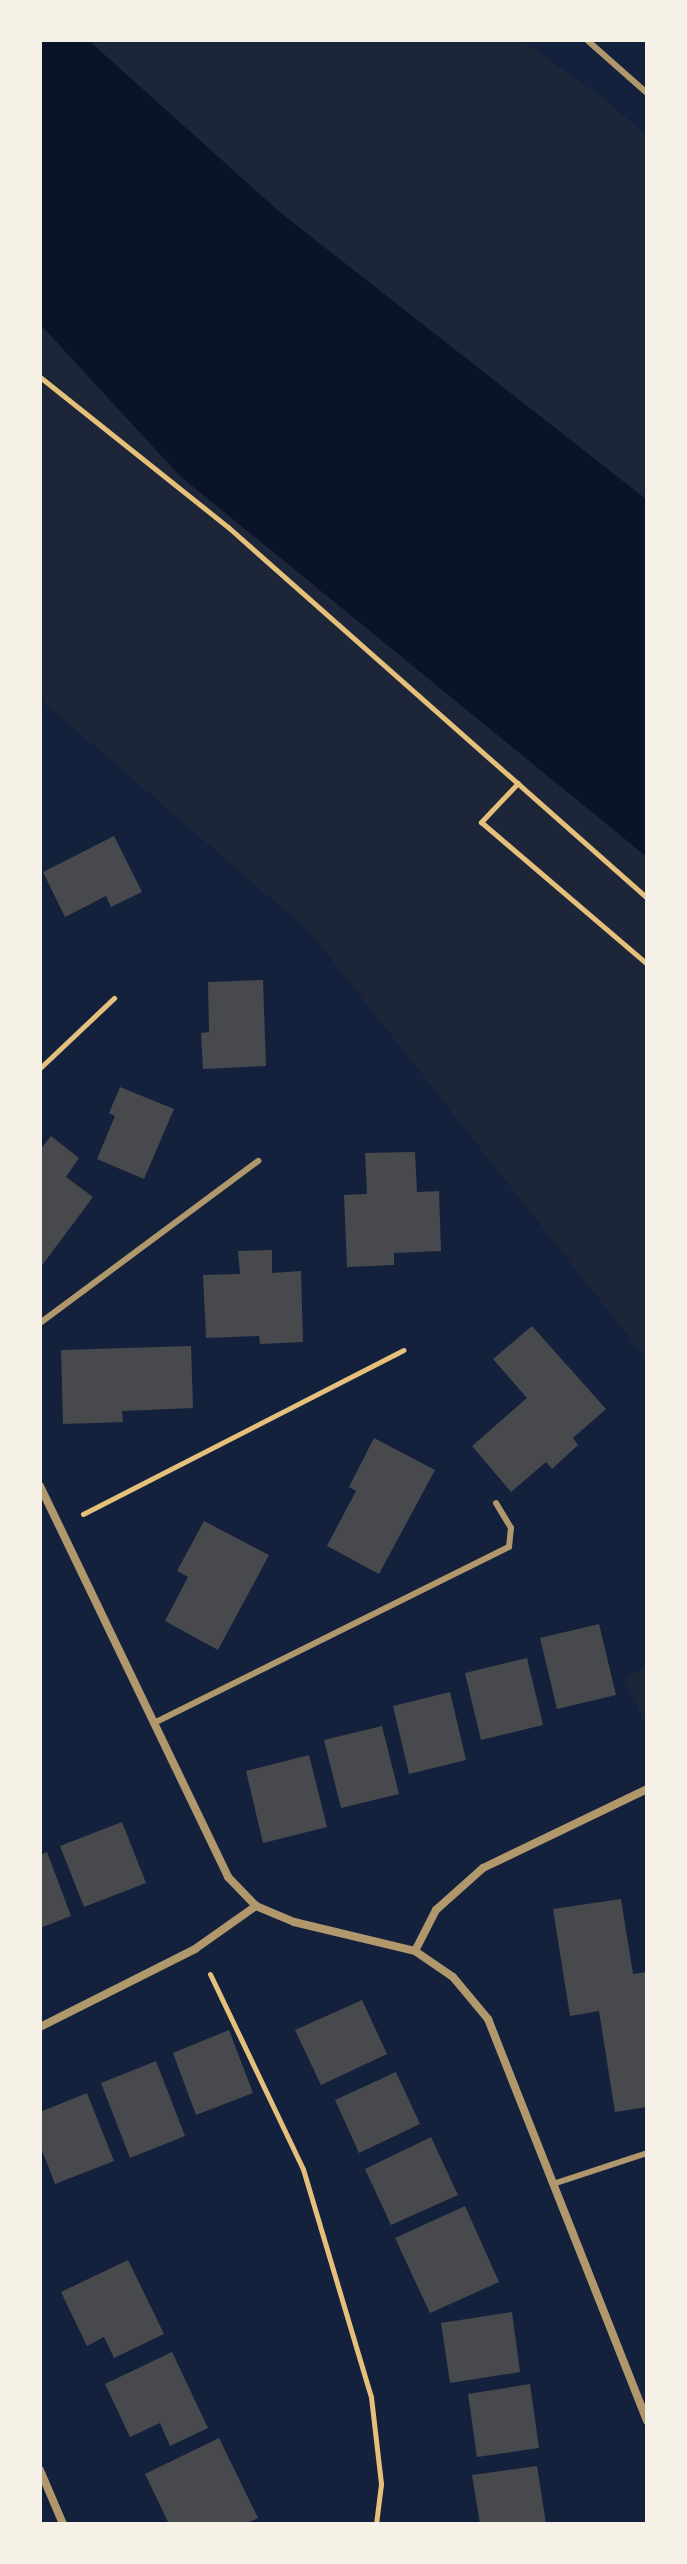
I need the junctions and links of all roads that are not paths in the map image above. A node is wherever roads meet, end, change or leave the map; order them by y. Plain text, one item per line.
1 (587, 40) edge
2 (647, 93) edge
3 (258, 1161) dead end
4 (40, 1323) edge
5 (40, 1486) edge
6 (496, 1503) dead end
7 (154, 1723) junction
8 (647, 1789) edge
9 (256, 1906) junction
10 (415, 1951) junction
11 (40, 2027) edge
12 (647, 2153) edge
13 (556, 2183) junction
14 (647, 2421) edge
15 (40, 2470) edge
16 (63, 2524) edge

1 - 2 lane
3 - 4 lane
5 - 7 street
6 - 7 lane
7 - 9 street
8 - 10 street
9 - 10 street
9 - 11 street
10 - 13 street
12 - 13 lane
13 - 14 street
15 - 16 street

